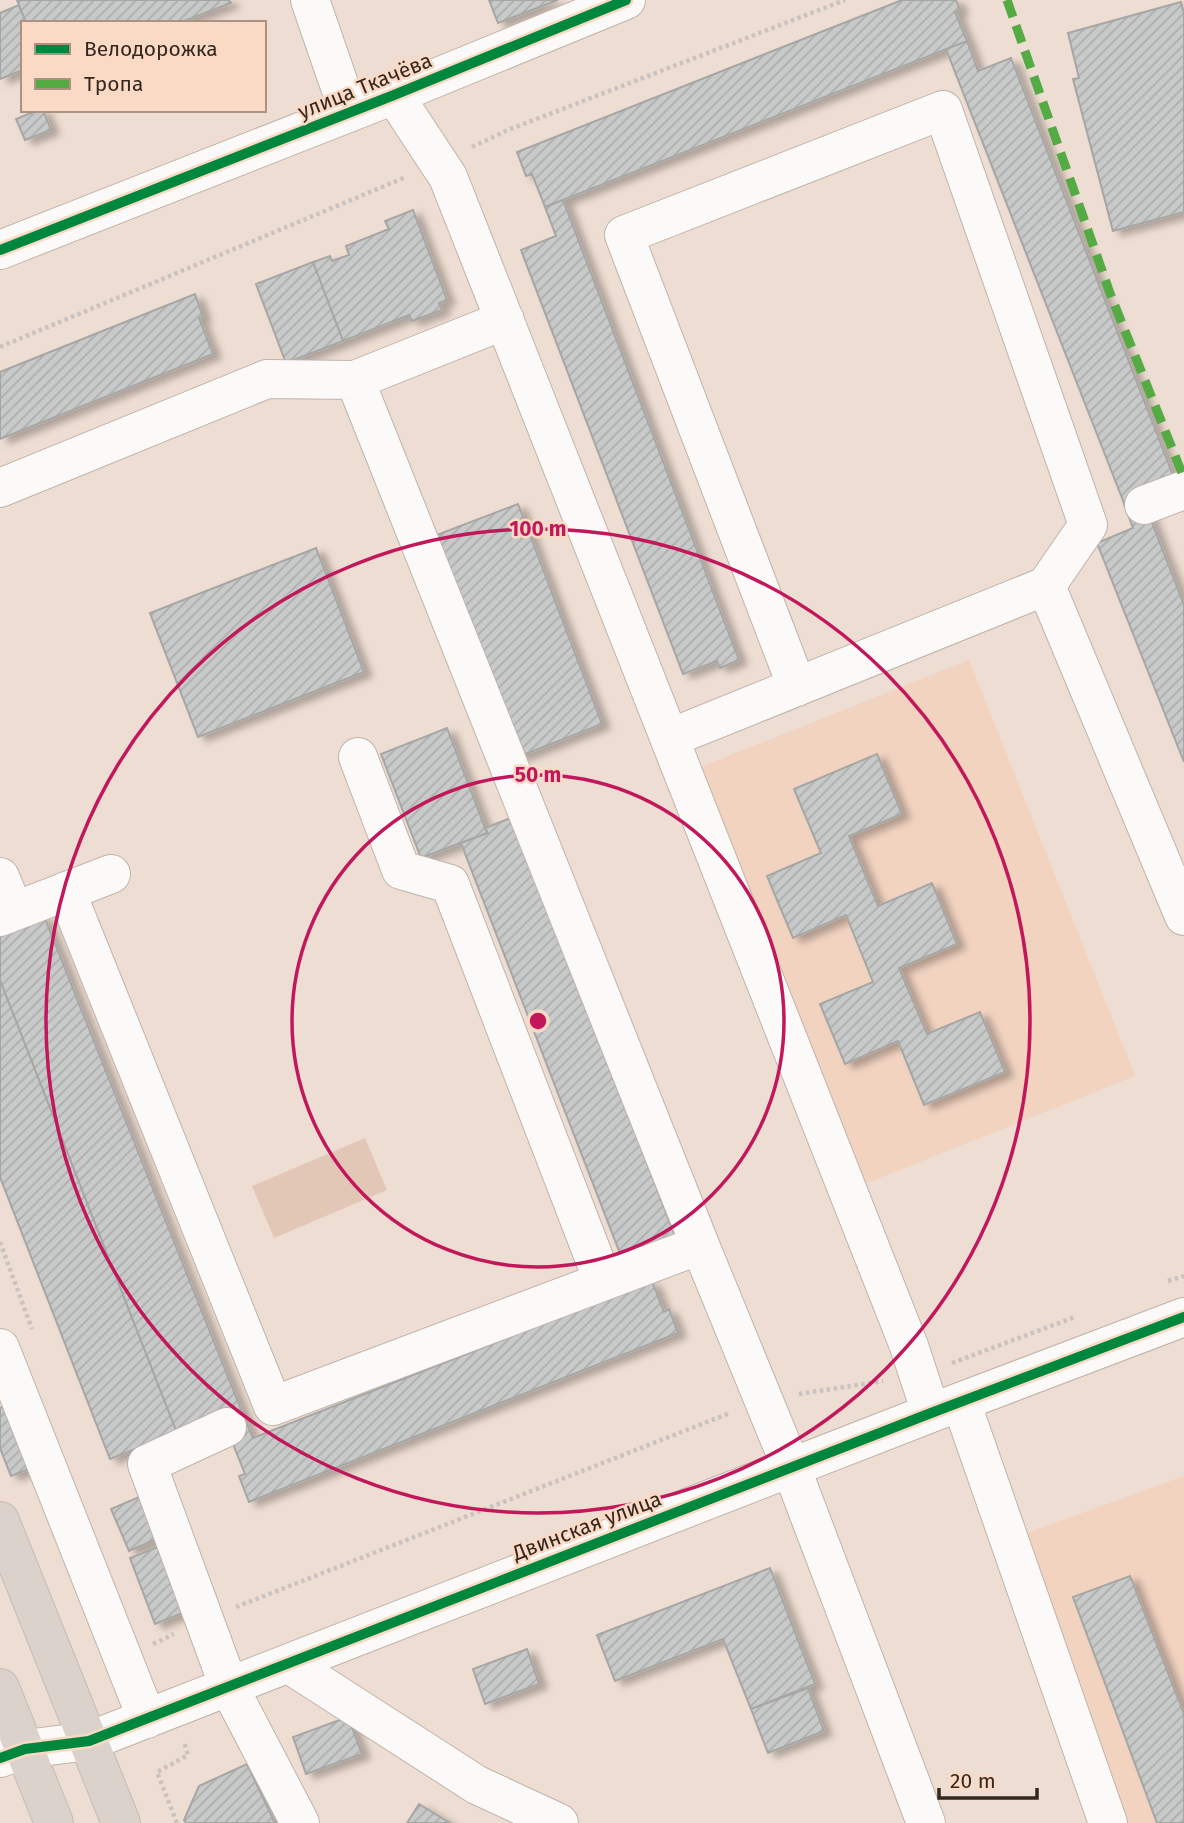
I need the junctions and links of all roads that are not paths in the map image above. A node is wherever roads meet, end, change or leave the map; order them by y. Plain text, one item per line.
1 (626, 0) edge
2 (321, 4) edge
3 (394, 96) junction
4 (349, 113) junction
5 (0, 250) edge
6 (505, 320) junction
7 (355, 380) junction
8 (0, 488) edge
9 (1184, 490) edge
10 (1088, 525) junction
11 (1046, 586) junction
12 (797, 687) junction
13 (670, 738) junction
14 (358, 757) dead end
15 (111, 874) dead end
16 (0, 877) edge
17 (66, 891) junction
18 (7, 914) edge
19 (1184, 916) edge
20 (700, 1245) junction
21 (603, 1281) junction
22 (1184, 1317) edge
23 (0, 1348) edge
24 (946, 1407) junction
25 (248, 1417) junction
26 (791, 1467) junction
27 (0, 1521) edge
28 (289, 1664) junction
29 (229, 1687) junction
30 (0, 1688) edge
31 (147, 1719) junction
32 (89, 1741) junction
33 (12, 1753) edge
34 (54, 1823) edge
35 (121, 1823) edge
36 (300, 1823) edge
37 (559, 1823) edge
38 (926, 1823) edge
39 (1108, 1823) edge

1 - 3 street, улица Ткачёва
2 - 4 street
3 - 4 street, улица Ткачёва
3 - 6 street
4 - 5 street, улица Ткачёва
6 - 7 street
6 - 13 street
7 - 8 street
7 - 20 street
9 - 10 street
10 - 11 street
10 - 12 street
11 - 12 street
11 - 19 street
12 - 13 street
13 - 24 street
14 - 21 street
15 - 17 street
16 - 18 street
17 - 18 street
17 - 25 street
20 - 21 street
20 - 26 street
21 - 25 street
22 - 24 street, Двинская улица
23 - 31 street
24 - 26 street, Двинская улица
24 - 39 street
25 - 29 street
26 - 28 street, Двинская улица
26 - 38 street
27 - 32 highway
28 - 29 street, Двинская улица
28 - 37 street
29 - 31 street, Двинская улица
29 - 36 street
30 - 33 highway
31 - 32 street, Двинская улица
32 - 33 street, Двинская улица
32 - 35 highway
33 - 34 highway

